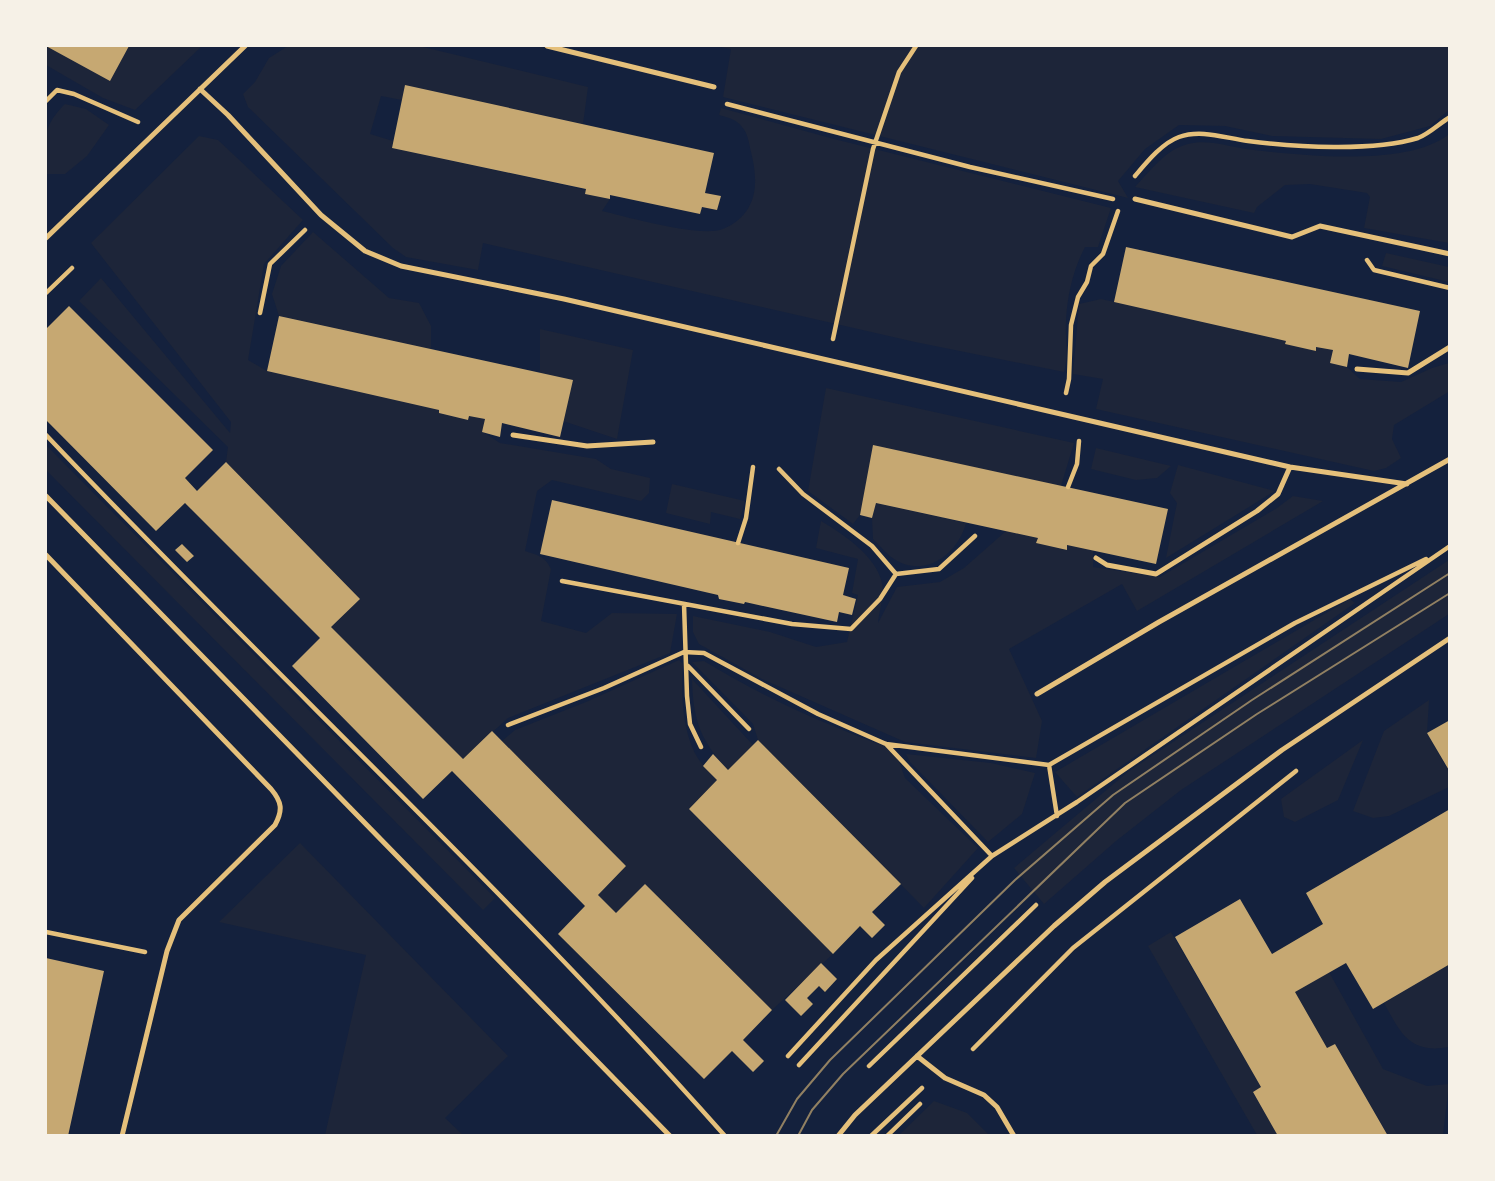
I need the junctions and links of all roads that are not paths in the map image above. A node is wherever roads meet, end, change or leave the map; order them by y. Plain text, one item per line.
1 (245, 46) edge
2 (547, 46) edge
3 (714, 88) road end
4 (200, 89) junction
5 (1135, 199) road end
6 (46, 238) edge
7 (1450, 254) edge
8 (1450, 348) edge
9 (1357, 369) dead end
10 (513, 435) dead end
11 (653, 442) dead end
12 (1450, 458) edge
13 (1290, 467) junction
14 (1407, 484) junction
15 (46, 496) edge
16 (46, 555) edge
17 (1096, 558) dead end
18 (1450, 638) edge
19 (1037, 694) dead end
20 (917, 1056) junction
21 (122, 1136) edge
22 (670, 1136) edge
23 (838, 1136) edge
24 (1014, 1136) edge

1 - 4 lane
2 - 3 lane
4 - 6 lane
4 - 13 lane
5 - 7 lane
8 - 9 lane
10 - 11 lane
12 - 14 lane
13 - 14 lane
13 - 17 lane
14 - 19 lane
15 - 22 lane
16 - 21 lane
18 - 20 lane
20 - 23 lane
20 - 24 lane

